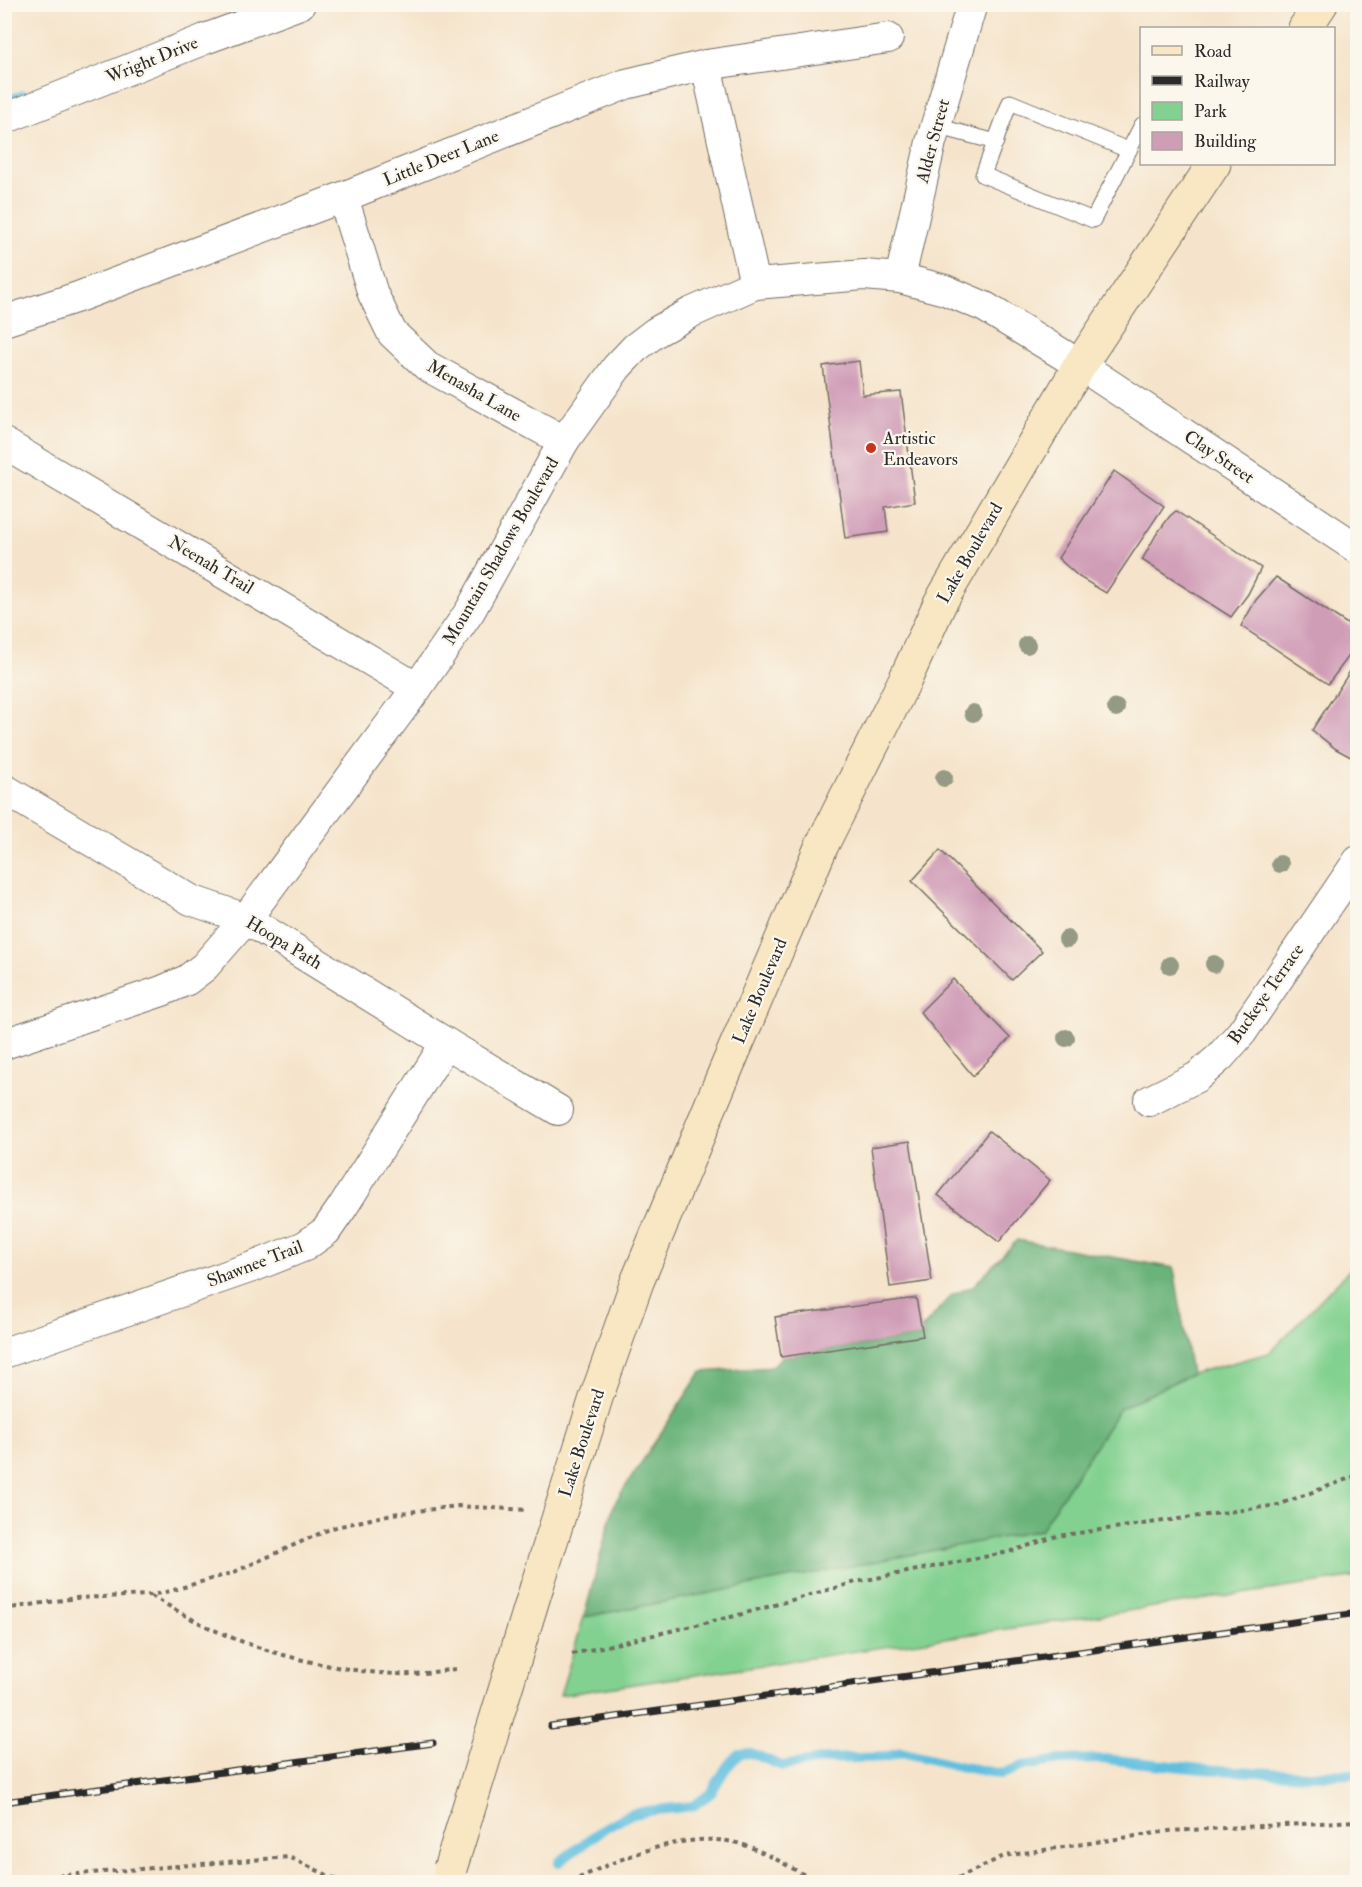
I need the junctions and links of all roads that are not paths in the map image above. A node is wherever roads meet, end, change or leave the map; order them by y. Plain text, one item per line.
1 (300, 4) edge
2 (972, 4) edge
3 (1321, 4) edge
4 (1306, 27) edge
5 (888, 38) dead end
6 (706, 65) junction
7 (4, 119) edge
8 (936, 126) junction
9 (1140, 129) edge
10 (996, 142) junction
11 (1128, 150) junction
12 (1213, 165) edge
13 (344, 197) junction
14 (900, 278) junction
15 (755, 284) junction
16 (4, 321) edge
17 (1080, 365) junction
18 (564, 441) junction
19 (4, 443) edge
20 (1358, 549) edge
21 (417, 687) junction
22 (4, 789) edge
23 (1358, 861) edge
24 (246, 919) junction
25 (446, 1043) junction
26 (4, 1044) edge
27 (1149, 1101) dead end
28 (558, 1110) dead end
29 (4, 1353) edge
30 (448, 1876) edge

1 - 7 street, Wright Drive
2 - 8 street, Alder Street
3 - 4 main road
5 - 6 street, Little Deer Lane
6 - 13 street, Little Deer Lane
6 - 15 street
8 - 10 lane
8 - 14 street, Alder Street
9 - 11 lane
10 - 11 lane
10 - 11 lane
12 - 17 main road, Lake Boulevard
13 - 16 street, Little Deer Lane
13 - 18 street, Menasha Lane
14 - 15 street, Mountain Shadows Boulevard
14 - 17 street, Mountain Shadows Boulevard
15 - 18 street, Mountain Shadows Boulevard
17 - 20 street, Clay Street
17 - 30 main road, Lake Boulevard, bridge
18 - 21 street, Mountain Shadows Boulevard
19 - 21 street, Neenah Trail
21 - 24 street, Mountain Shadows Boulevard
22 - 24 street, Hoopa Path
23 - 27 street, Buckeye Terrace
24 - 25 street, Hoopa Path
24 - 26 street, Mountain Shadows Boulevard
25 - 28 street, Hoopa Path
25 - 29 street, Shawnee Trail

